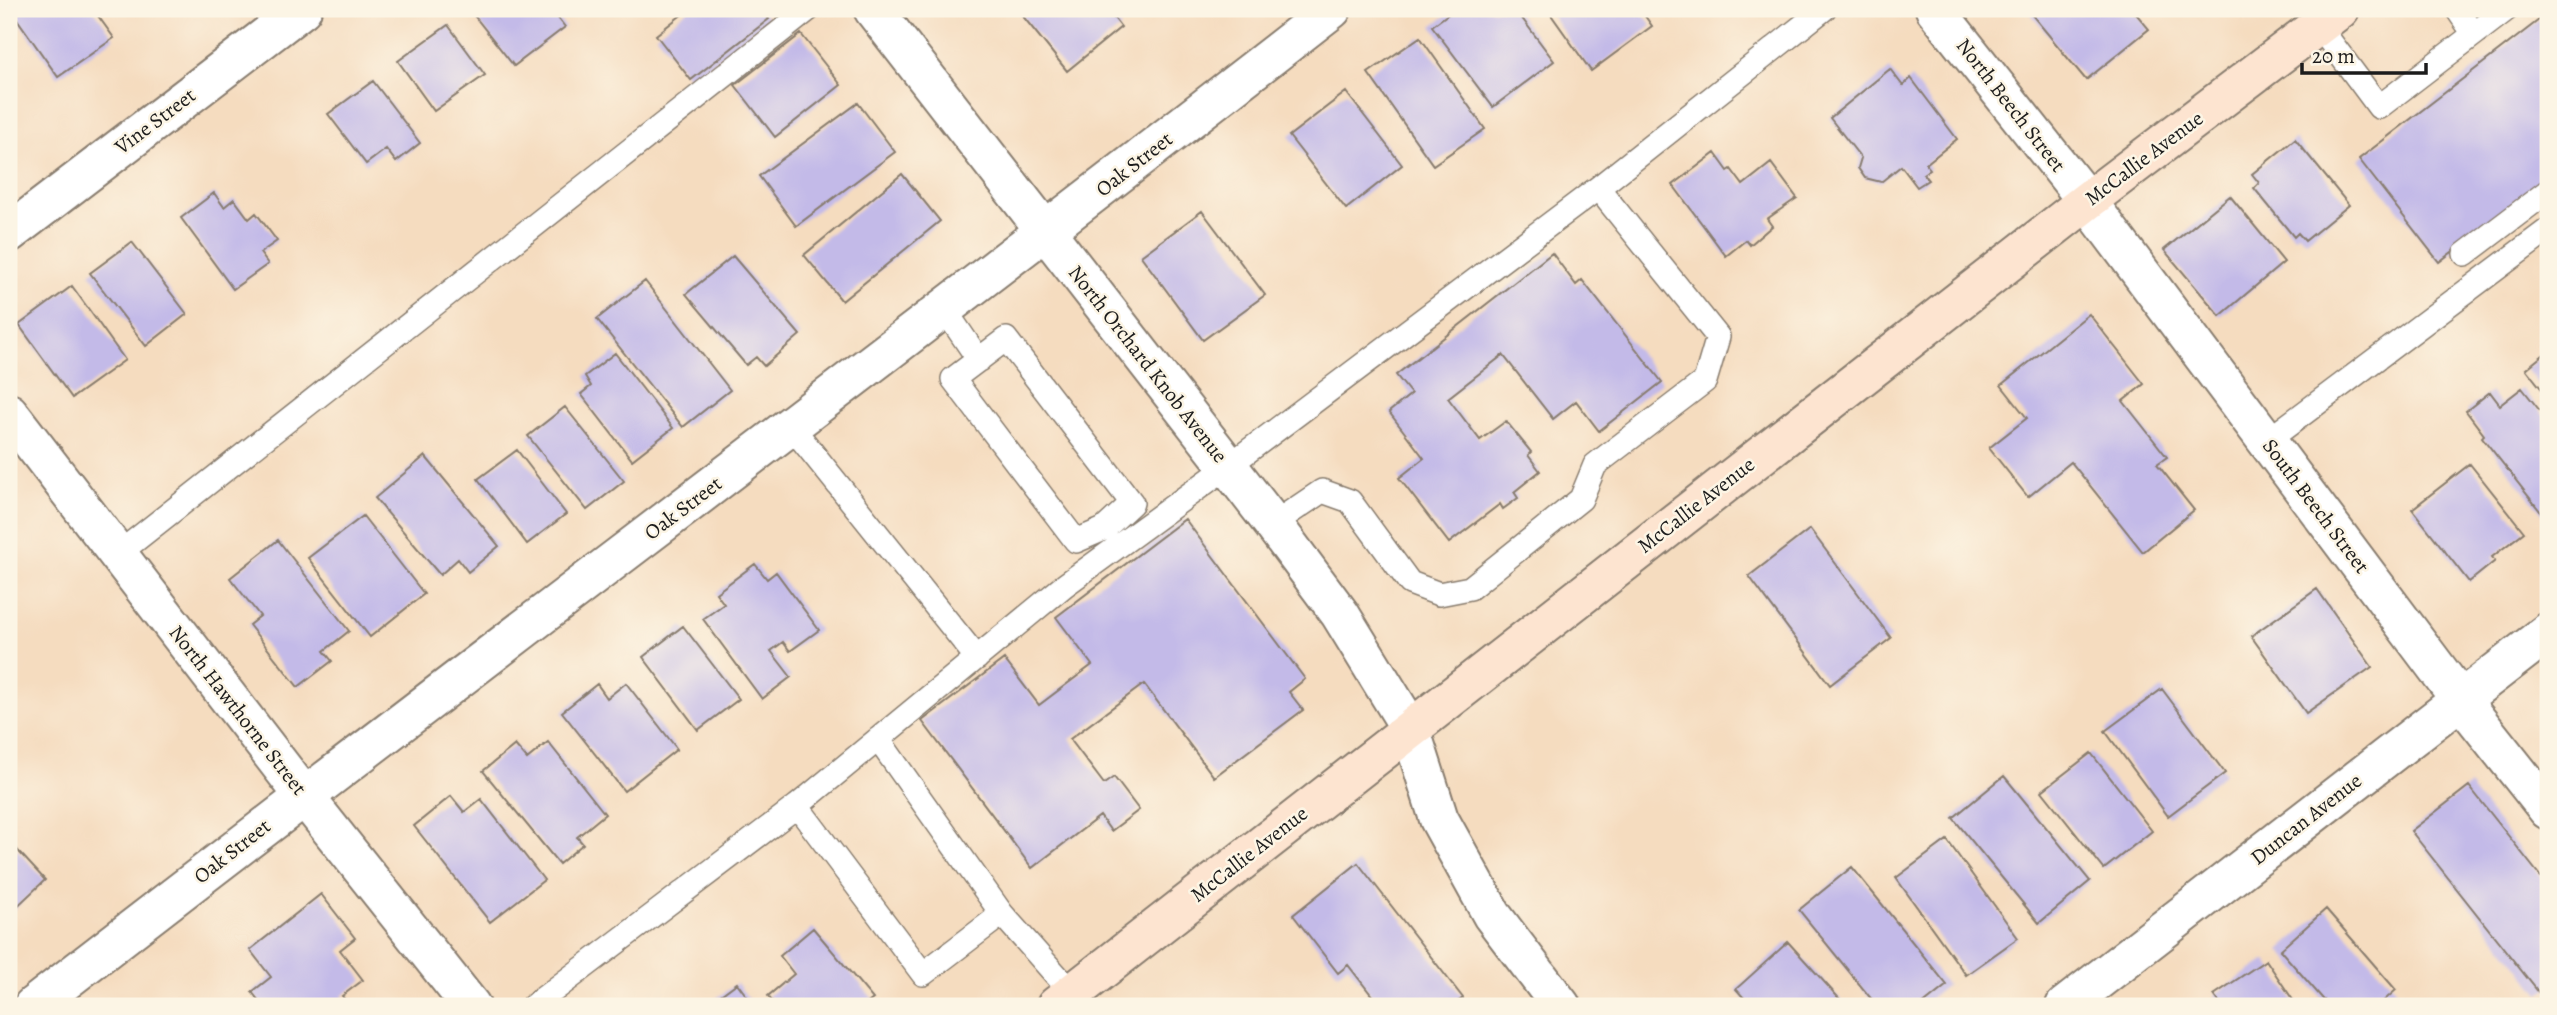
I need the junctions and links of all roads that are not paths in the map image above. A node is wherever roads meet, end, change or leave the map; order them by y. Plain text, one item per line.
1 (302, 9) edge
2 (809, 9) edge
3 (873, 9) edge
4 (1332, 9) edge
5 (1824, 9) edge
6 (1935, 9) edge
7 (2457, 9) edge
8 (2507, 9) edge
9 (2329, 17) edge
10 (2474, 34) junction
11 (1598, 188) junction
12 (2548, 191) edge
13 (2087, 201) junction
14 (2548, 230) edge
15 (1047, 232) junction
16 (9, 233) edge
17 (2465, 254) dead end
18 (945, 310) junction
19 (979, 359) junction
20 (9, 413) edge
21 (791, 426) junction
22 (2267, 441) junction
23 (1227, 467) junction
24 (1273, 524) junction
25 (1104, 529) junction
26 (1115, 549) junction
27 (118, 554) junction
28 (2548, 632) edge
29 (977, 657) junction
30 (2460, 699) junction
31 (1410, 728) junction
32 (878, 739) junction
33 (304, 796) junction
34 (797, 806) junction
35 (2548, 810) edge
36 (1002, 914) junction
37 (1064, 1000) edge
38 (33, 1006) edge
39 (471, 1006) edge
40 (533, 1006) edge
41 (1561, 1006) edge
42 (2065, 1006) edge

1 - 16 street, Vine Street
2 - 27 lane
3 - 15 street, North Orchard Knob Avenue
4 - 15 street, Oak Street
5 - 11 lane
6 - 13 street, North Beech Street
7 - 10 lane
8 - 10 lane
9 - 10 lane
9 - 13 main road, McCallie Avenue
11 - 23 lane
11 - 24 lane
12 - 17 lane
13 - 22 street, South Beech Street
13 - 31 main road, McCallie Avenue
14 - 22 lane
15 - 18 street, Oak Street
15 - 23 street, North Orchard Knob Avenue
18 - 19 lane
18 - 21 street, Oak Street
19 - 25 lane
19 - 25 lane
20 - 27 street, North Hawthorne Street
21 - 29 lane
21 - 33 street, Oak Street
22 - 30 street, South Beech Street
23 - 24 street, North Orchard Knob Avenue
23 - 26 lane
24 - 31 street, North Orchard Knob Avenue
25 - 26 lane
26 - 29 lane
27 - 33 street, North Hawthorne Street
28 - 30 street, Duncan Avenue
29 - 32 lane
30 - 35 street, South Beech Street
30 - 42 street, Duncan Avenue
31 - 37 main road, McCallie Avenue
31 - 41 street, North Orchard Knob Avenue
32 - 34 lane
32 - 36 lane
33 - 38 street, Oak Street
33 - 39 street, North Hawthorne Street
34 - 36 lane
34 - 40 lane
36 - 37 lane

